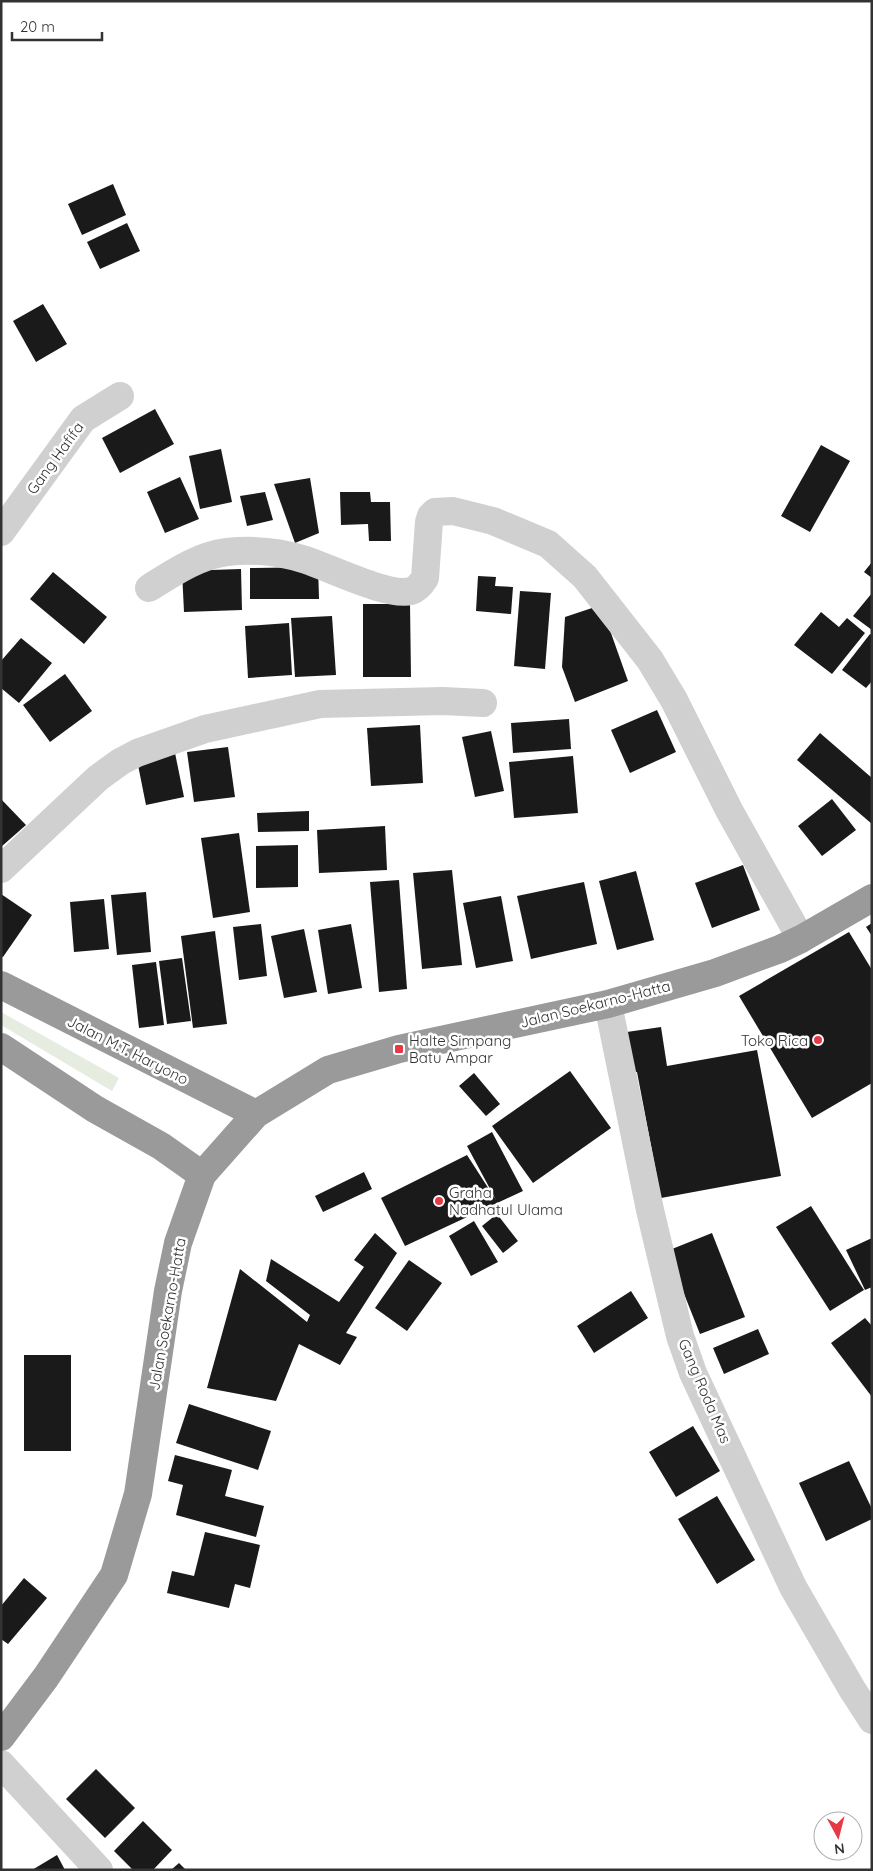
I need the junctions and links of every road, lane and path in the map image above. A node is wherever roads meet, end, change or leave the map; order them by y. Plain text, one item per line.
1 (120, 396) dead end
2 (1, 532) edge
3 (148, 588) dead end
4 (483, 703) dead end
5 (1, 869) edge
6 (872, 898) edge
7 (801, 938) junction
8 (1, 985) edge
9 (608, 1004) junction
10 (1, 1048) edge
11 (256, 1114) junction
12 (202, 1176) junction
13 (872, 1720) edge
14 (1, 1737) edge
15 (1, 1764) edge
16 (98, 1870) edge

1 - 2 street, Gang Hafifa
3 - 7 street
4 - 5 street
6 - 7 highway, Jalan Soekarno-Hatta
7 - 9 highway, Jalan Soekarno-Hatta
8 - 11 highway, Jalan M.T. Haryono
9 - 11 highway, Jalan Soekarno-Hatta
9 - 13 street, Gang Roda Mas
10 - 12 highway
11 - 12 highway, Jalan Soekarno-Hatta
12 - 14 highway, Jalan Soekarno-Hatta
15 - 16 street

